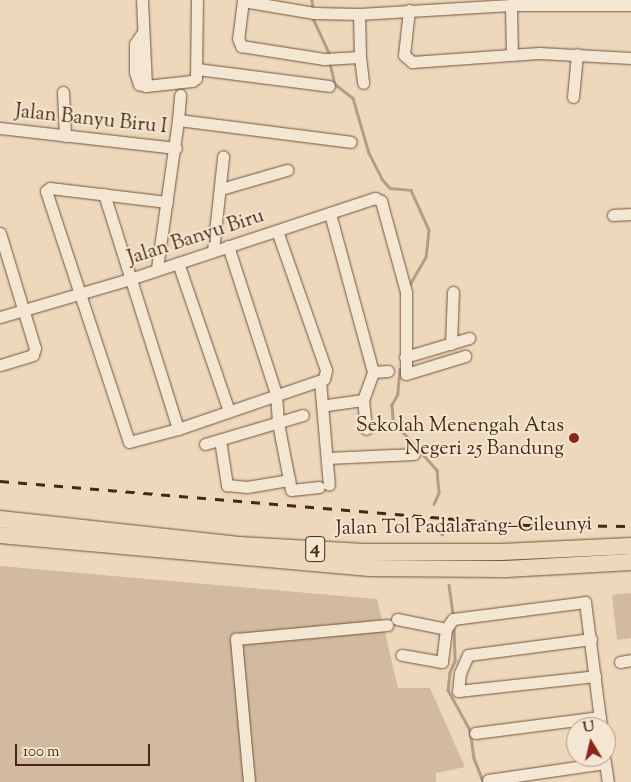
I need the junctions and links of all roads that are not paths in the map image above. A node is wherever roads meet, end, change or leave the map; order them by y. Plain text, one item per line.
1 (142, 0) edge
2 (197, 0) edge
3 (243, 0) edge
4 (511, 5) junction
5 (631, 5) edge
6 (409, 10) junction
7 (359, 14) junction
8 (577, 54) junction
9 (512, 55) junction
10 (360, 57) junction
11 (631, 58) edge
12 (197, 69) junction
13 (363, 83) dead end
14 (329, 86) dead end
15 (63, 92) dead end
16 (180, 96) dead end
17 (573, 98) dead end
18 (178, 120) junction
19 (0, 128) edge
20 (65, 136) junction
21 (351, 142) dead end
22 (176, 148) junction
23 (223, 156) dead end
24 (287, 170) dead end
25 (221, 190) junction
26 (104, 194) junction
27 (167, 202) junction
28 (330, 214) junction
29 (631, 214) edge
30 (613, 215) dead end
31 (278, 231) junction
32 (0, 233) edge
33 (228, 246) junction
34 (213, 251) junction
35 (178, 263) junction
36 (4, 264) edge
37 (157, 268) junction
38 (130, 280) junction
39 (454, 292) dead end
40 (80, 295) junction
41 (24, 310) junction
42 (0, 317) edge
43 (469, 338) dead end
44 (451, 344) junction
45 (465, 356) dead end
46 (405, 357) junction
47 (0, 365) edge
48 (388, 371) dead end
49 (373, 372) junction
50 (320, 381) junction
51 (276, 394) junction
52 (363, 400) junction
53 (328, 405) dead end
54 (229, 411) junction
55 (303, 416) dead end
56 (278, 423) junction
57 (178, 429) junction
58 (366, 429) dead end
59 (220, 440) junction
60 (206, 444) dead end
61 (414, 454) dead end
62 (327, 458) junction
63 (289, 480) junction
64 (0, 519) edge
65 (0, 535) edge
66 (631, 546) edge
67 (631, 562) edge
68 (446, 629) junction
69 (591, 638) junction
70 (402, 655) dead end
71 (595, 676) junction
72 (599, 717) edge
73 (566, 725) edge
74 (475, 733) dead end
75 (566, 767) edge
76 (606, 767) edge
77 (488, 780) dead end
78 (249, 782) edge
79 (608, 782) edge

1 - 12 street
2 - 12 street
3 - 7 street
3 - 10 street
4 - 5 street
4 - 6 street
4 - 9 street
6 - 7 street
6 - 9 street
7 - 10 street
8 - 9 street
8 - 11 street
8 - 17 street
10 - 13 street
12 - 14 street
15 - 20 street
16 - 18 street
18 - 21 street
18 - 22 street
19 - 20 street, Jalan Banyu Biru I
20 - 22 street, Jalan Banyu Biru I
22 - 27 street, Jalan Banyu Biru I
23 - 25 street
24 - 25 street
25 - 34 street
26 - 27 street
26 - 38 street
26 - 40 street
27 - 37 street, Jalan Banyu Biru I
28 - 31 street, Jalan Banyu Biru
28 - 46 street, Jalan Banyu Biru
28 - 49 street
29 - 30 street
31 - 33 street, Jalan Banyu Biru
31 - 50 street
32 - 36 street
33 - 34 street, Jalan Banyu Biru
33 - 51 street
34 - 35 street, Jalan Banyu Biru
35 - 37 street, Jalan Banyu Biru
35 - 54 street
36 - 41 street
37 - 38 street, Jalan Banyu Biru
38 - 40 street, Jalan Banyu Biru
38 - 57 street
39 - 44 street
40 - 41 street, Jalan Banyu Biru
40 - 57 street
41 - 42 street, Jalan Banyu Biru
41 - 47 street
43 - 44 street
44 - 46 street
45 - 46 street
48 - 49 street
49 - 52 street
50 - 51 street
50 - 62 street
51 - 54 street
51 - 56 street
52 - 53 street
52 - 58 street
54 - 57 street
55 - 56 street
56 - 59 street
56 - 63 street
59 - 60 street
59 - 63 street
61 - 62 street
62 - 63 street
64 - 66 highway, Jalan Tol Padalarang–Cileunyi / 4
65 - 67 highway, Jalan Tol Padalarang–Cileunyi / 4
68 - 69 street
68 - 70 street
68 - 78 street
69 - 71 street
69 - 71 street
71 - 72 street
73 - 74 street
75 - 77 street
76 - 79 street

